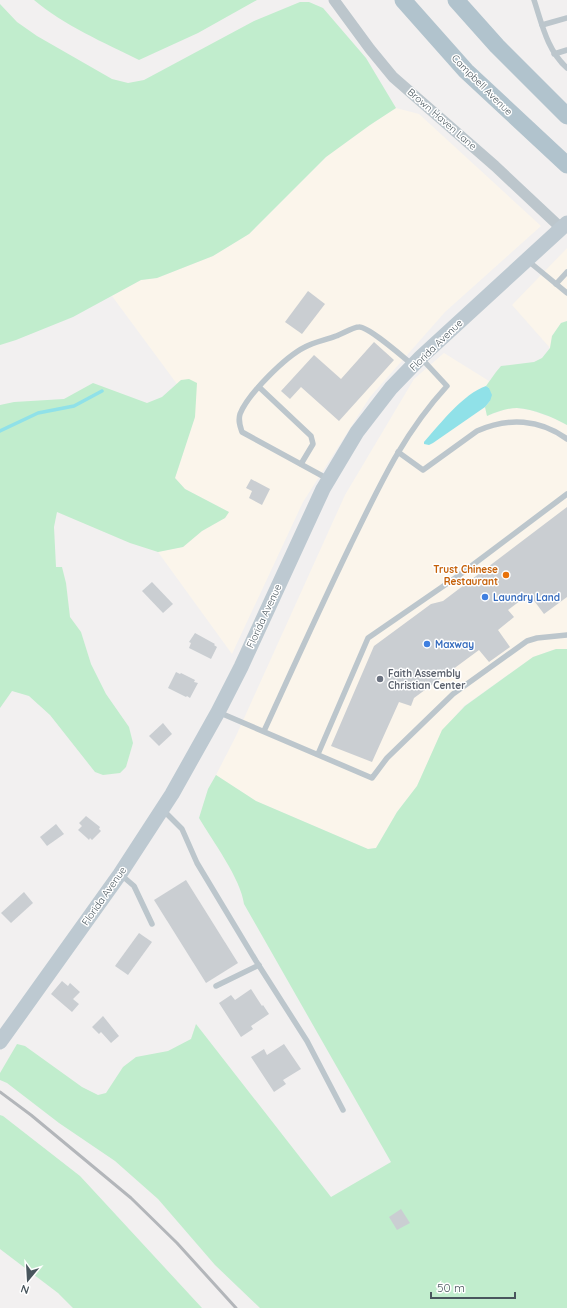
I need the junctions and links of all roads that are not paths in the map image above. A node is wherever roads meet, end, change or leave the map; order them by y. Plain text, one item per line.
1 (334, 0) edge
2 (403, 0) edge
3 (456, 0) edge
4 (534, 0) edge
5 (567, 18) edge
6 (542, 25) junction
7 (567, 50) edge
8 (554, 54) junction
9 (567, 68) edge
10 (567, 116) edge
11 (567, 164) edge
12 (564, 226) edge
13 (526, 260) junction
14 (567, 272) edge
15 (556, 284) junction
16 (567, 293) edge
17 (417, 361) junction
18 (259, 387) junction
19 (567, 439) edge
20 (398, 452) junction
21 (301, 464) junction
22 (329, 479) junction
23 (567, 494) edge
24 (567, 635) edge
25 (218, 712) junction
26 (264, 731) junction
27 (318, 754) junction
28 (163, 809) junction
29 (120, 874) junction
30 (152, 924) dead end
31 (259, 965) junction
32 (216, 986) dead end
33 (3, 1039) edge
34 (343, 1110) dead end

1 - 12 street, Brown Haven Lane
2 - 11 main road, Campbell Avenue
3 - 10 main road
4 - 6 lane
5 - 6 lane
6 - 8 lane
7 - 8 lane
8 - 9 lane
12 - 13 main road, Florida Avenue
13 - 15 lane
13 - 17 main road, Florida Avenue
14 - 15 lane
15 - 16 lane
17 - 18 lane
17 - 20 lane
17 - 22 main road, Florida Avenue
18 - 21 lane
18 - 21 lane
19 - 20 lane
20 - 26 lane
21 - 22 lane
22 - 25 main road, Florida Avenue
23 - 27 lane
24 - 27 lane
25 - 26 lane
25 - 28 main road, Florida Avenue
26 - 27 lane
28 - 29 main road, Florida Avenue
28 - 31 lane
29 - 30 lane
29 - 33 main road, Florida Avenue
31 - 32 lane
31 - 34 lane

